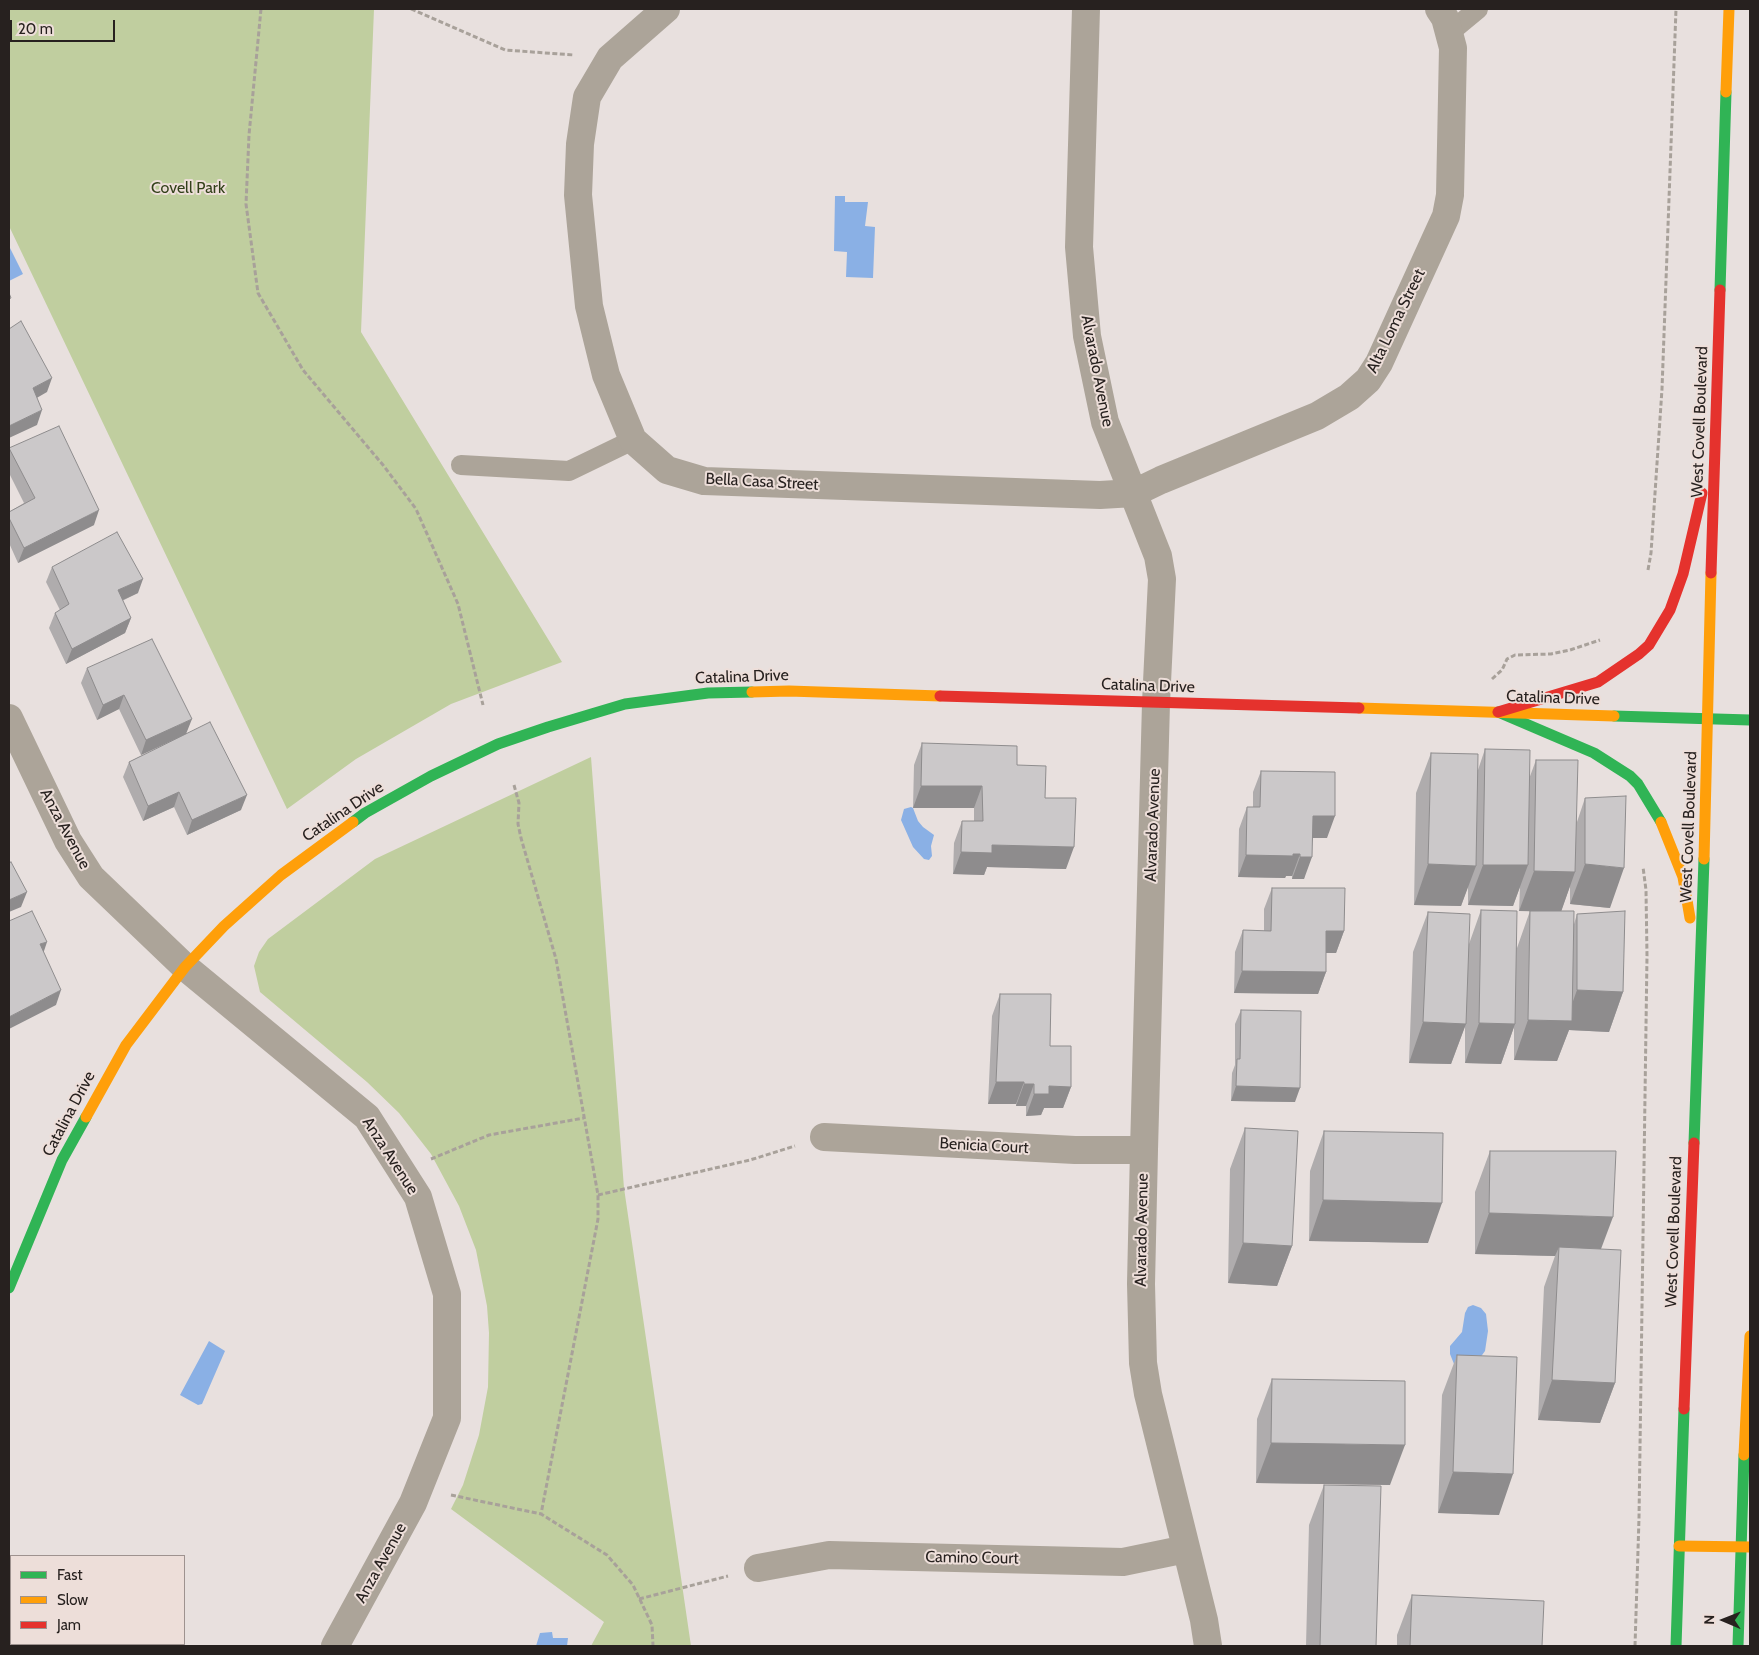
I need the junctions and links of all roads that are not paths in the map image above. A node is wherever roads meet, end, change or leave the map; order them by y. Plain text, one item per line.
1 (666, 9) edge
2 (1086, 9) edge
3 (1439, 9) edge
4 (1478, 9) edge
5 (1729, 9) edge
6 (1449, 33) junction
7 (1715, 435) junction
8 (633, 440) junction
9 (461, 465) dead end
10 (1134, 493) junction
11 (1156, 703) junction
12 (1498, 712) junction
13 (9, 718) edge
14 (1708, 719) junction
15 (1750, 720) edge
16 (185, 967) junction
17 (1700, 974) junction
18 (824, 1137) road end
19 (1144, 1150) junction
20 (9, 1288) edge
21 (1750, 1336) edge
22 (1678, 1546) junction
23 (1746, 1547) edge
24 (1186, 1549) junction
25 (758, 1568) road end
26 (335, 1646) edge
27 (1208, 1646) edge
28 (1676, 1646) edge
29 (1738, 1646) edge

1 - 8 street, Bella Casa Street
2 - 10 street, Alvarado Avenue
3 - 6 street, Alta Loma Street
4 - 6 lane
5 - 7 main road, West Covell Boulevard
6 - 10 street, Alta Loma Street
7 - 12 main road
7 - 14 main road, West Covell Boulevard
8 - 9 lane
8 - 10 street, Bella Casa Street
10 - 11 street, Alvarado Avenue
11 - 12 main road, Catalina Drive
11 - 16 main road, Catalina Drive
11 - 19 street, Alvarado Avenue
12 - 14 main road, Catalina Drive
12 - 17 main road
13 - 16 street, Anza Avenue
14 - 15 main road, Catalina Drive
14 - 17 main road, West Covell Boulevard
16 - 20 main road, Catalina Drive
16 - 26 street, Anza Avenue
17 - 22 main road, West Covell Boulevard
18 - 19 street, Benicia Court
19 - 24 street, Alvarado Avenue
21 - 23 main road
22 - 23 main road
22 - 28 main road, West Covell Boulevard
23 - 29 main road
24 - 25 street, Camino Court
24 - 27 street, Alvarado Avenue

